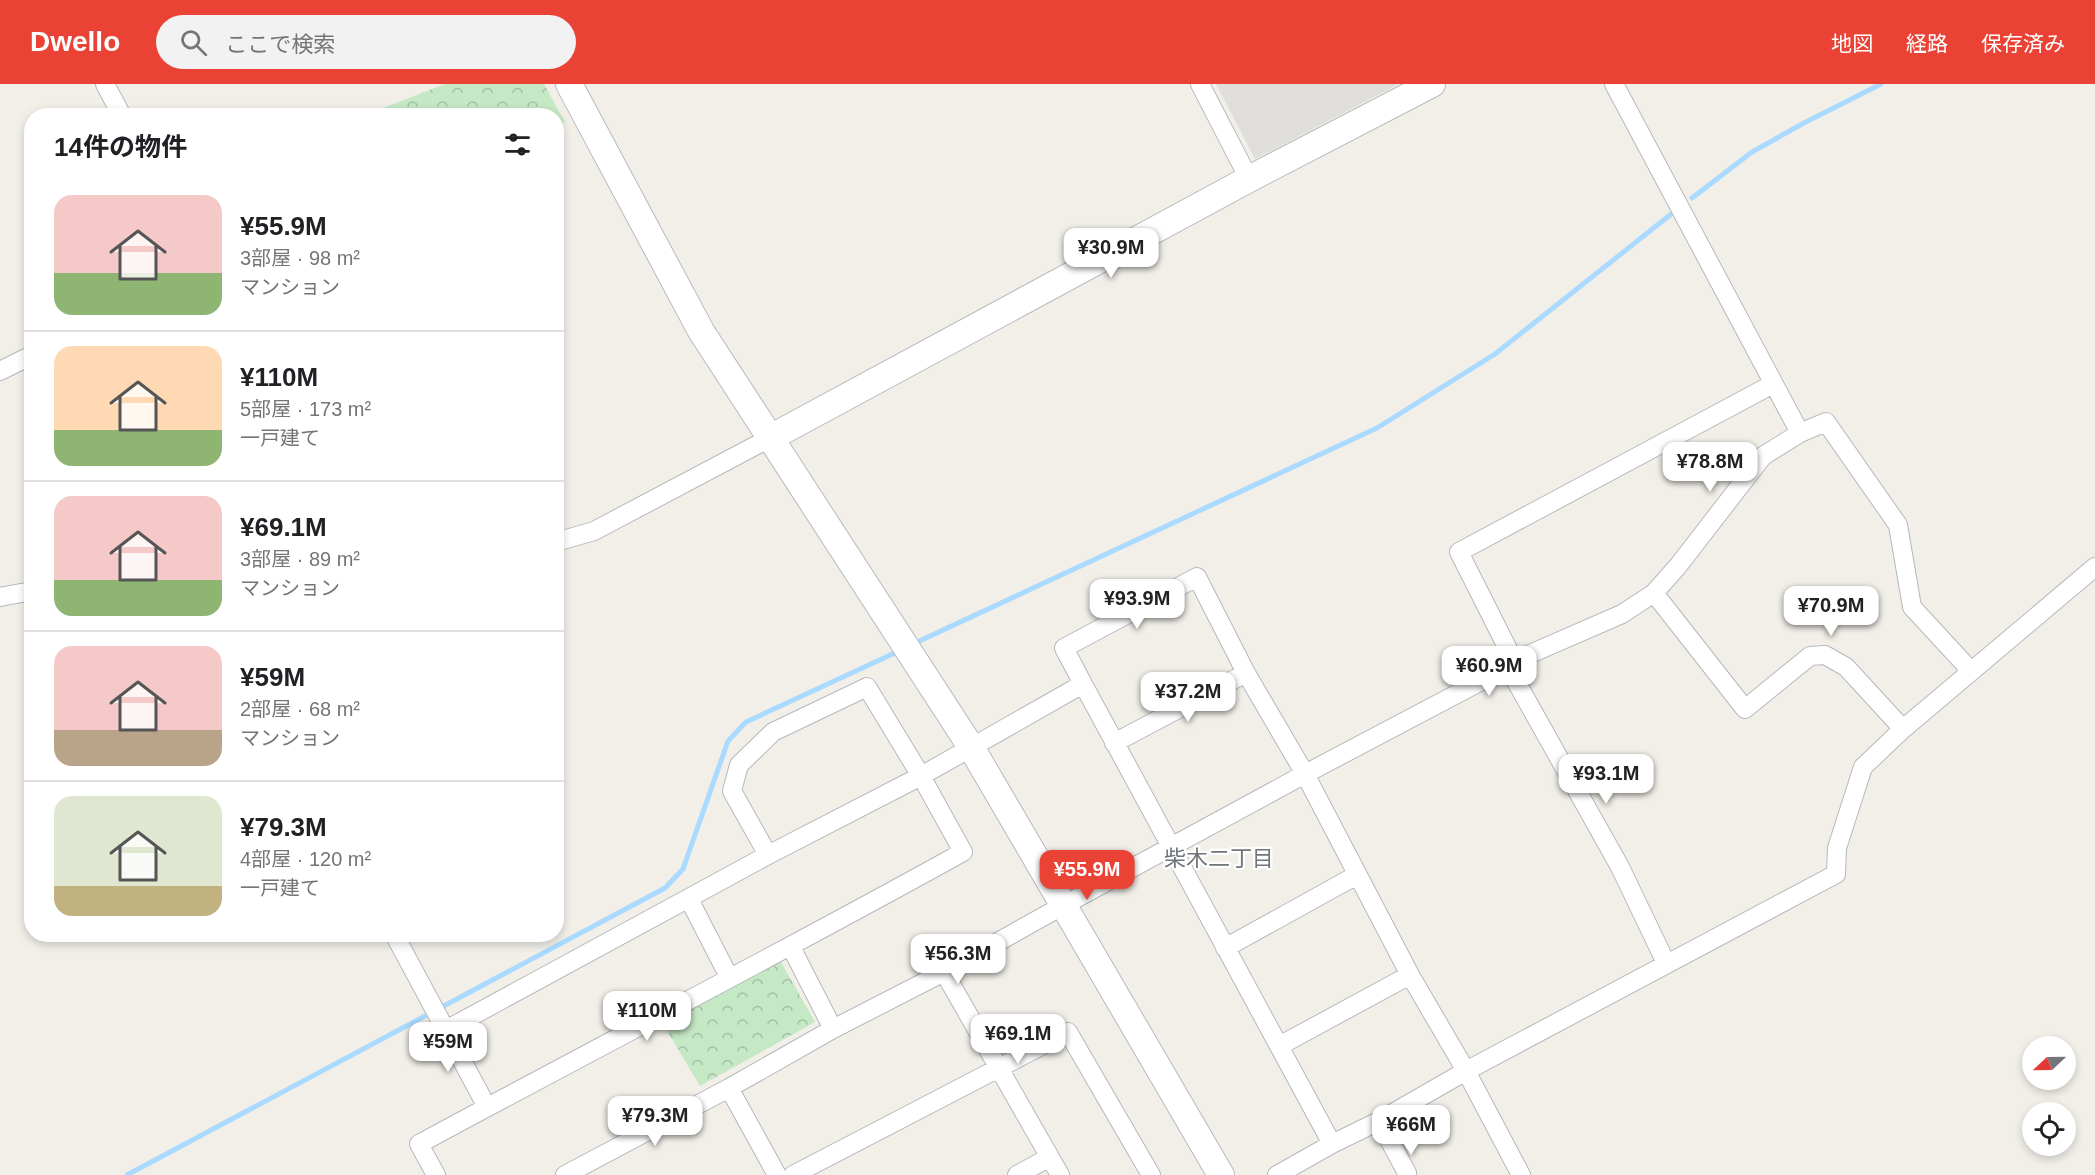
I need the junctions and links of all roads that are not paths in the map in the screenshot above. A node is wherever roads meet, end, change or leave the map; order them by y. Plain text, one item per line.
1 (105, 84) edge
2 (569, 84) edge
3 (1200, 84) edge
4 (1432, 84) edge
5 (1614, 84) edge
6 (118, 108) edge
7 (1249, 179) junction
8 (24, 359) edge
9 (0, 371) edge
10 (1773, 384) junction
11 (1800, 433) junction
12 (770, 438) junction
13 (564, 540) edge
14 (2095, 567) edge
15 (24, 592) edge
16 (1654, 593) junction
17 (0, 597) edge
18 (1511, 664) junction
19 (1971, 671) junction
20 (1246, 672) junction
21 (1083, 684) junction
22 (1903, 729) junction
23 (1114, 743) junction
24 (971, 747) junction
25 (1305, 774) junction
26 (921, 776) junction
27 (1824, 839) dead end
28 (1170, 847) junction
29 (768, 855) junction
30 (1836, 874) junction
31 (1358, 875) junction
32 (689, 899) junction
33 (1064, 904) junction
34 (398, 942) edge
35 (791, 947) junction
36 (1225, 948) junction
37 (1666, 963) junction
38 (944, 972) junction
39 (1410, 975) junction
40 (729, 977) junction
41 (444, 1026) junction
42 (833, 1029) junction
43 (1280, 1046) junction
44 (998, 1067) junction
45 (1466, 1071) junction
46 (729, 1088) junction
47 (487, 1107) junction
48 (1380, 1121) junction
49 (1332, 1144) junction
50 (1050, 1157) junction
51 (1406, 1174) edge
52 (436, 1175) edge
53 (565, 1175) edge
54 (777, 1175) edge
55 (793, 1175) edge
56 (1017, 1175) edge
57 (1060, 1175) edge
58 (1151, 1175) edge
59 (1221, 1175) edge
60 (1277, 1175) edge
61 (1521, 1175) edge

1 - 6 street
2 - 12 street
3 - 7 street
4 - 7 street
5 - 10 street
7 - 12 street
8 - 9 street
10 - 11 street
10 - 18 street
11 - 16 street
11 - 19 street
12 - 13 street
12 - 24 street
14 - 19 street
15 - 17 street
16 - 18 street
16 - 22 street
18 - 25 street
18 - 37 street
19 - 22 street
20 - 21 street
20 - 23 street
20 - 25 street
21 - 23 street
21 - 24 street
22 - 30 street
23 - 28 street
24 - 26 street
24 - 33 street
25 - 28 street
25 - 31 street
26 - 29 street
26 - 29 street
26 - 35 street
27 - 30 street
28 - 33 street
28 - 36 street
29 - 32 street
30 - 37 street
31 - 36 street
31 - 39 street
32 - 40 street
32 - 41 street
33 - 38 street
33 - 59 street
34 - 41 street
35 - 40 street
35 - 42 street
36 - 43 street
37 - 45 street
38 - 42 street
38 - 44 street
39 - 43 street
39 - 45 street
40 - 47 street
41 - 47 street
42 - 46 street
43 - 49 street
44 - 50 street
44 - 55 street
44 - 58 street
45 - 48 street
45 - 61 street
46 - 53 street
46 - 54 street
47 - 52 street
48 - 49 street
48 - 51 street
49 - 60 street
50 - 56 street
50 - 57 street

